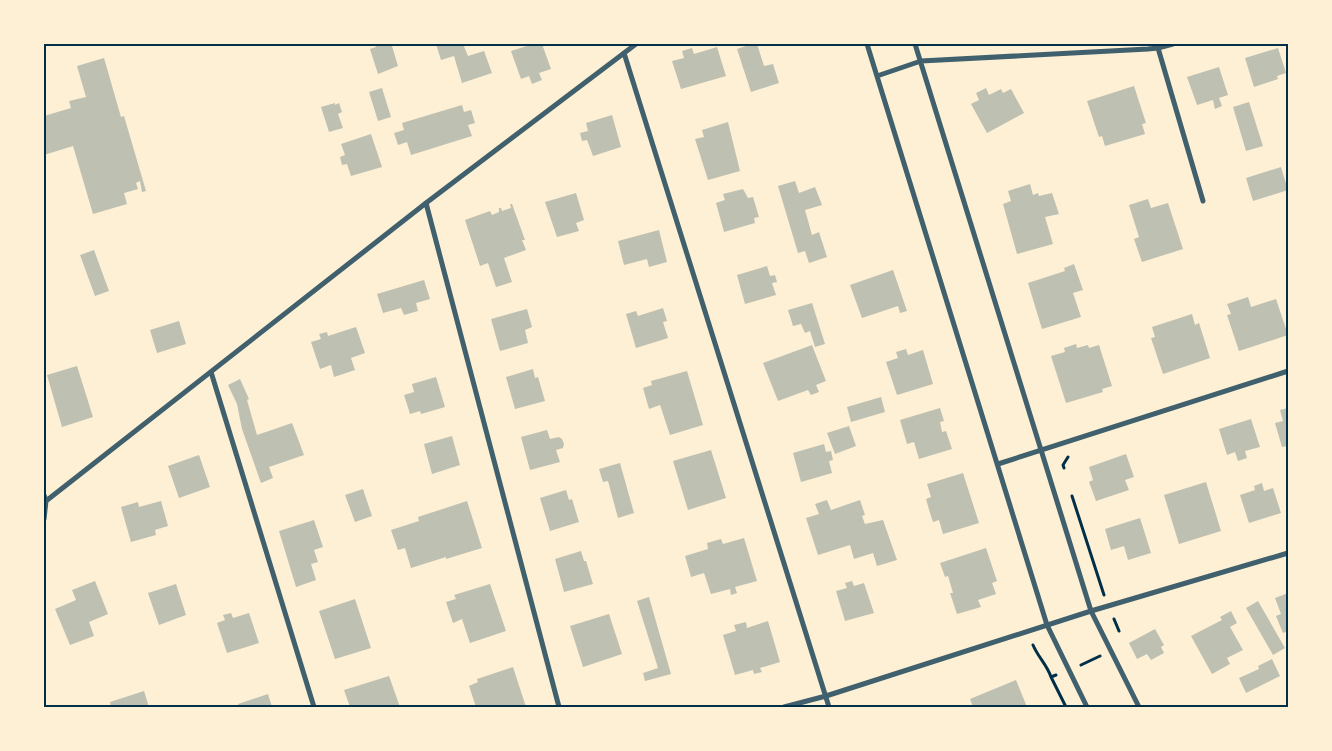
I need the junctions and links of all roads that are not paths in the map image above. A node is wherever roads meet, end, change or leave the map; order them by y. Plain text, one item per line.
1 (636, 44) edge
2 (867, 44) edge
3 (915, 44) edge
4 (1173, 44) edge
5 (1147, 47) edge
6 (1158, 48) junction
7 (624, 53) junction
8 (921, 61) junction
9 (877, 76) junction
10 (1203, 201) dead end
11 (426, 203) junction
12 (1288, 371) edge
13 (211, 372) junction
14 (1040, 450) junction
15 (998, 464) junction
16 (44, 495) edge
17 (46, 501) junction
18 (44, 519) edge
19 (1288, 553) edge
20 (1091, 611) junction
21 (1046, 625) junction
22 (826, 696) junction
23 (314, 707) edge
24 (559, 707) edge
25 (784, 707) edge
26 (829, 707) edge
27 (1087, 707) edge
28 (1138, 707) edge

1 - 7 street
2 - 9 street
3 - 8 street
4 - 6 street
5 - 6 street
5 - 8 street
6 - 10 street
7 - 11 street
7 - 22 street
8 - 9 street
8 - 14 street
9 - 15 street
11 - 13 street
11 - 24 street
12 - 14 street
13 - 17 street
13 - 23 street
14 - 15 street
14 - 20 street
15 - 21 street
16 - 17 street
17 - 18 street
19 - 20 street
20 - 21 street
20 - 28 street
21 - 22 street
21 - 27 street
22 - 25 street
22 - 26 street

